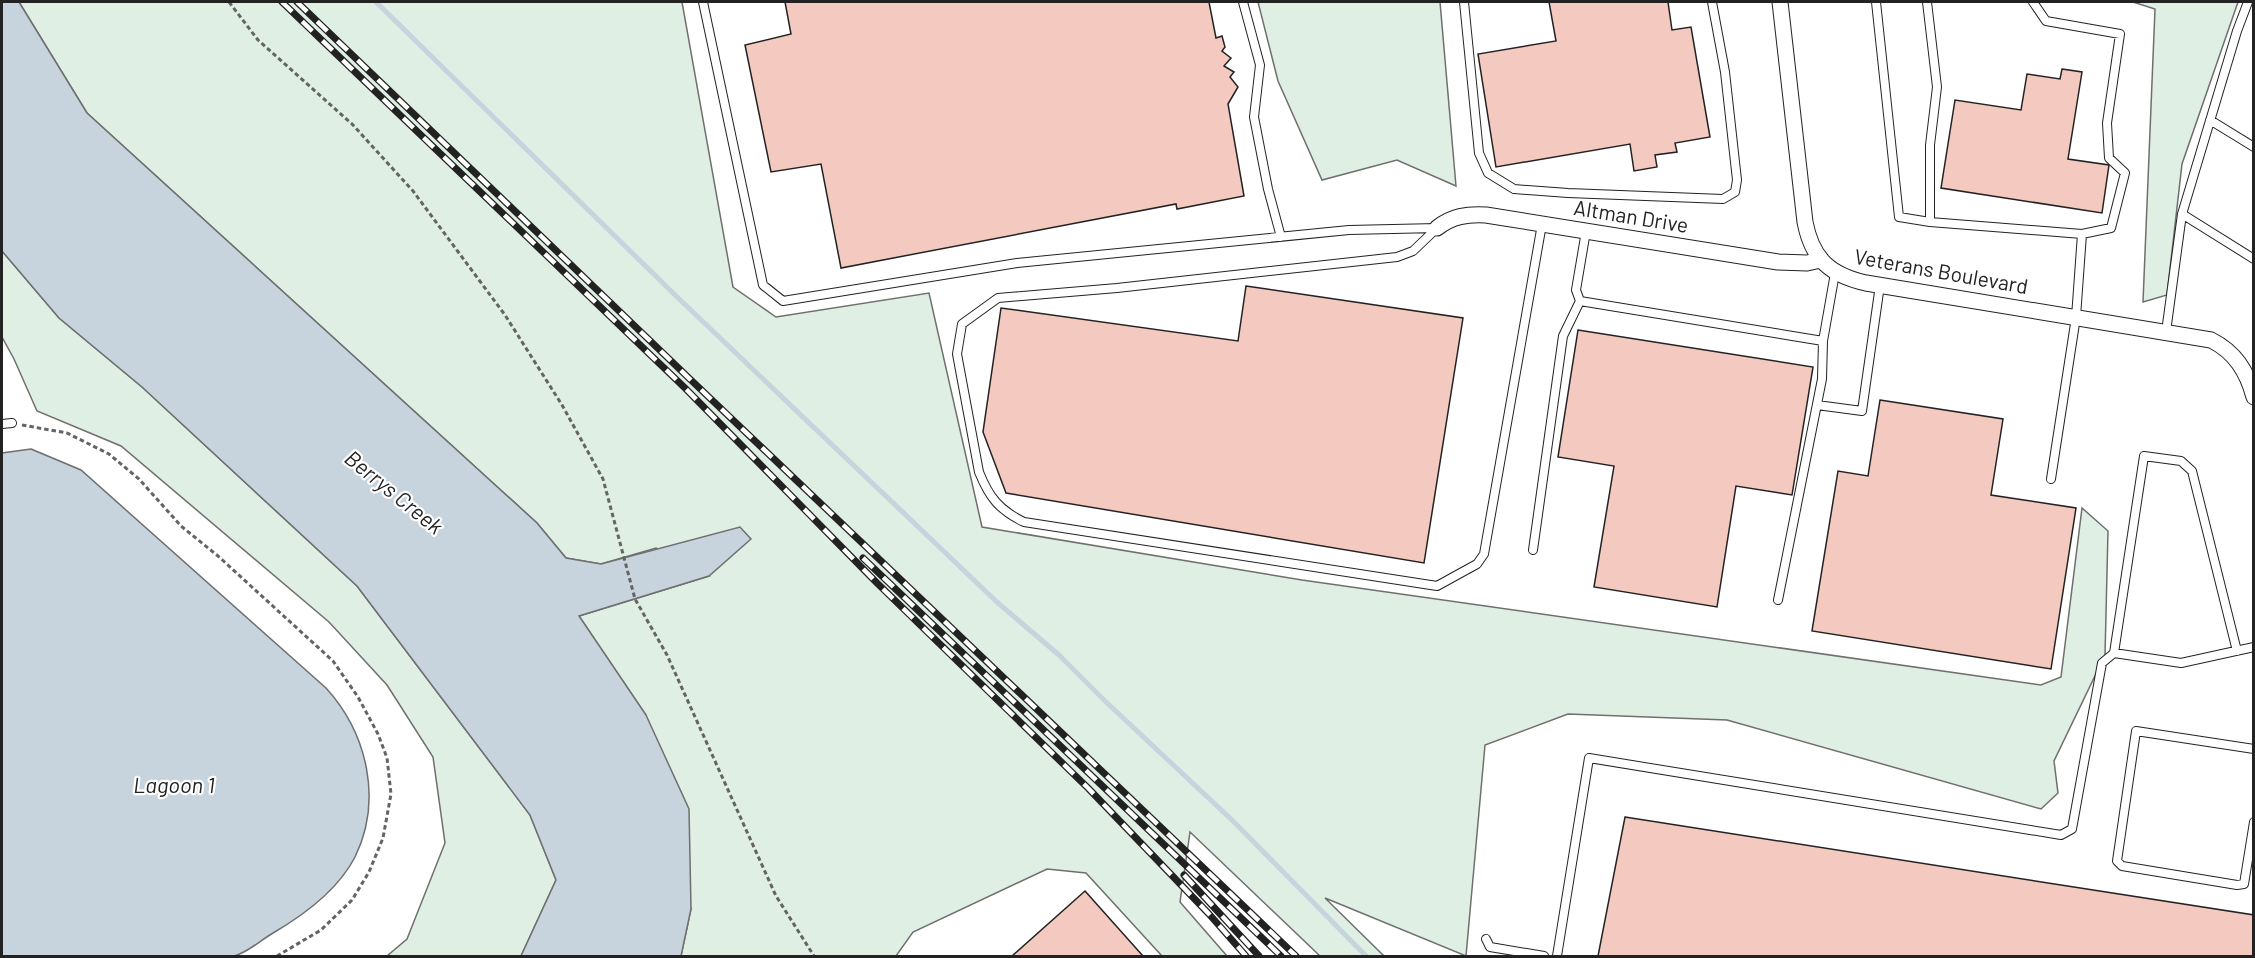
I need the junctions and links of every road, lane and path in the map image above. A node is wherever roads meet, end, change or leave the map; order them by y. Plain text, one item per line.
1 (229, 2) edge
2 (703, 2) edge
3 (1244, 2) edge
4 (1464, 2) edge
5 (1712, 2) edge
6 (1780, 2) edge
7 (1876, 2) edge
8 (1927, 2) edge
9 (2033, 2) edge
10 (2248, 2) edge
11 (2210, 120) junction
12 (2253, 147) edge
13 (2182, 214) junction
14 (1930, 222) junction
15 (1542, 224) junction
16 (1437, 228) junction
17 (1586, 231) junction
18 (2082, 234) junction
19 (1281, 237) junction
20 (2253, 259) edge
21 (1821, 260) junction
22 (1835, 273) junction
23 (1880, 285) junction
24 (1580, 301) junction
25 (2076, 317) junction
26 (2166, 332) junction
27 (1823, 341) junction
28 (2253, 397) edge
29 (1817, 405) junction
30 (12, 423) joint
31 (2, 424) edge
32 (2051, 479) dead end
33 (1533, 550) dead end
34 (1778, 600) dead end
35 (2253, 647) edge
36 (2237, 651) junction
37 (2114, 653) junction
38 (2253, 749) edge
39 (2253, 822) edge
40 (2252, 839) edge
41 (1486, 939) dead end
42 (277, 957) edge
43 (814, 957) edge
44 (1544, 957) edge
45 (1557, 957) edge

1 - 43 path
2 - 19 lane
3 - 19 lane
4 - 5 lane
6 - 21 street, Veterans Boulevard
7 - 14 lane
8 - 14 lane
9 - 18 lane
10 - 11 lane
11 - 12 lane
11 - 13 lane
13 - 20 lane
13 - 26 lane
14 - 18 lane
15 - 16 street, Altman Drive
15 - 16 lane
15 - 17 street, Altman Drive
16 - 19 lane
17 - 21 street, Altman Drive
17 - 24 lane
18 - 25 lane
21 - 22 street, Veterans Boulevard
22 - 23 street, Veterans Boulevard
22 - 27 lane
23 - 25 street, Veterans Boulevard
23 - 29 lane
24 - 27 lane
24 - 33 lane
25 - 26 street, Veterans Boulevard
25 - 32 lane
26 - 28 street, Veterans Boulevard
27 - 29 lane
29 - 34 lane
30 - 31 lane
30 - 42 path
35 - 36 lane
36 - 37 lane
36 - 37 lane
37 - 45 lane
38 - 40 lane
39 - 40 lane
41 - 44 lane

